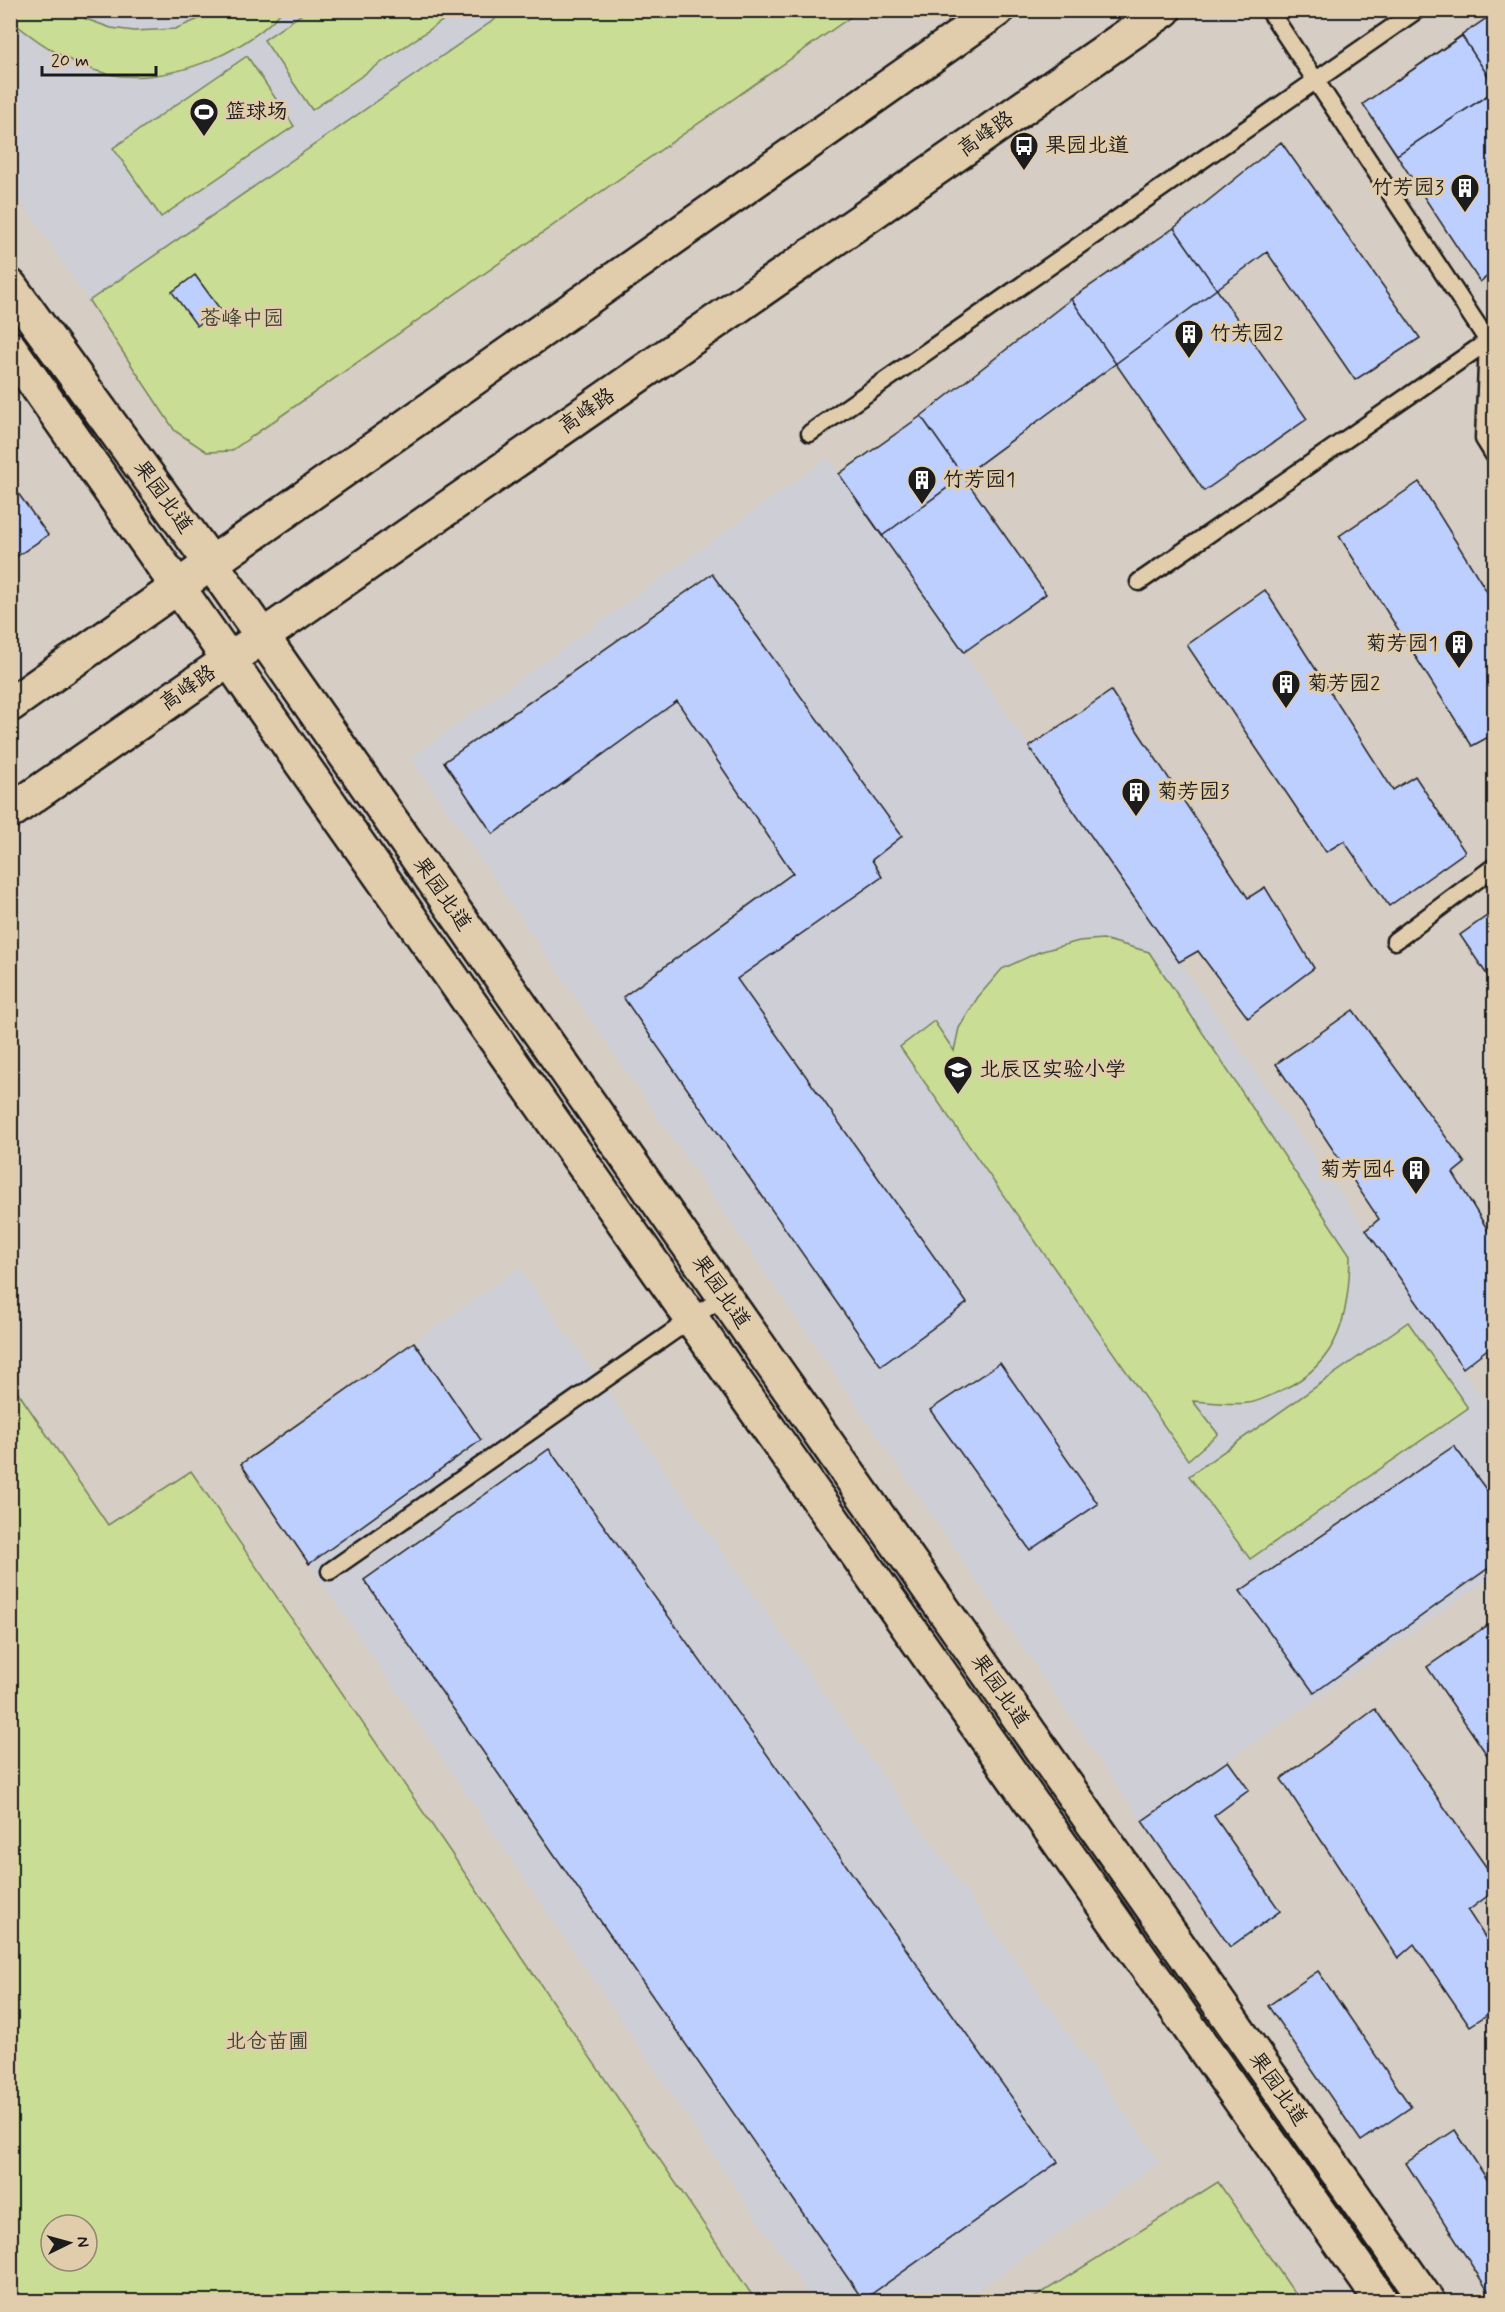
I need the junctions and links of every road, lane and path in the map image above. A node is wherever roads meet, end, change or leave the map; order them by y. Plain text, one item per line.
1 (997, 10) edge
2 (1164, 10) edge
3 (1269, 10) edge
4 (1417, 10) edge
5 (1315, 80) junction
6 (10, 286) edge
7 (1492, 341) edge
8 (10, 348) edge
9 (810, 432) dead end
10 (1494, 455) edge
11 (211, 563) junction
12 (1138, 582) dead end
13 (178, 587) junction
14 (261, 636) junction
15 (229, 659) junction
16 (10, 705) edge
17 (10, 812) edge
18 (1494, 867) edge
19 (1395, 941) dead end
20 (724, 1296) junction
21 (692, 1319) junction
22 (330, 1571) dead end
23 (1382, 2301) edge
24 (1428, 2301) edge

1 - 11 street
2 - 14 street, 高峰路
3 - 5 lane
4 - 5 lane
5 - 7 lane
5 - 9 lane
6 - 11 street, 果园北道
7 - 10 lane
7 - 12 lane
8 - 13 street, 果园北道
11 - 13 street
11 - 14 street, 果园北道
13 - 15 street, 果园北道
13 - 16 street
14 - 15 street, 高峰路
14 - 20 street, 果园北道
15 - 17 street, 高峰路
15 - 21 street, 果园北道
18 - 19 lane
20 - 21 lane
20 - 24 street, 果园北道
21 - 22 lane
21 - 23 street, 果园北道

